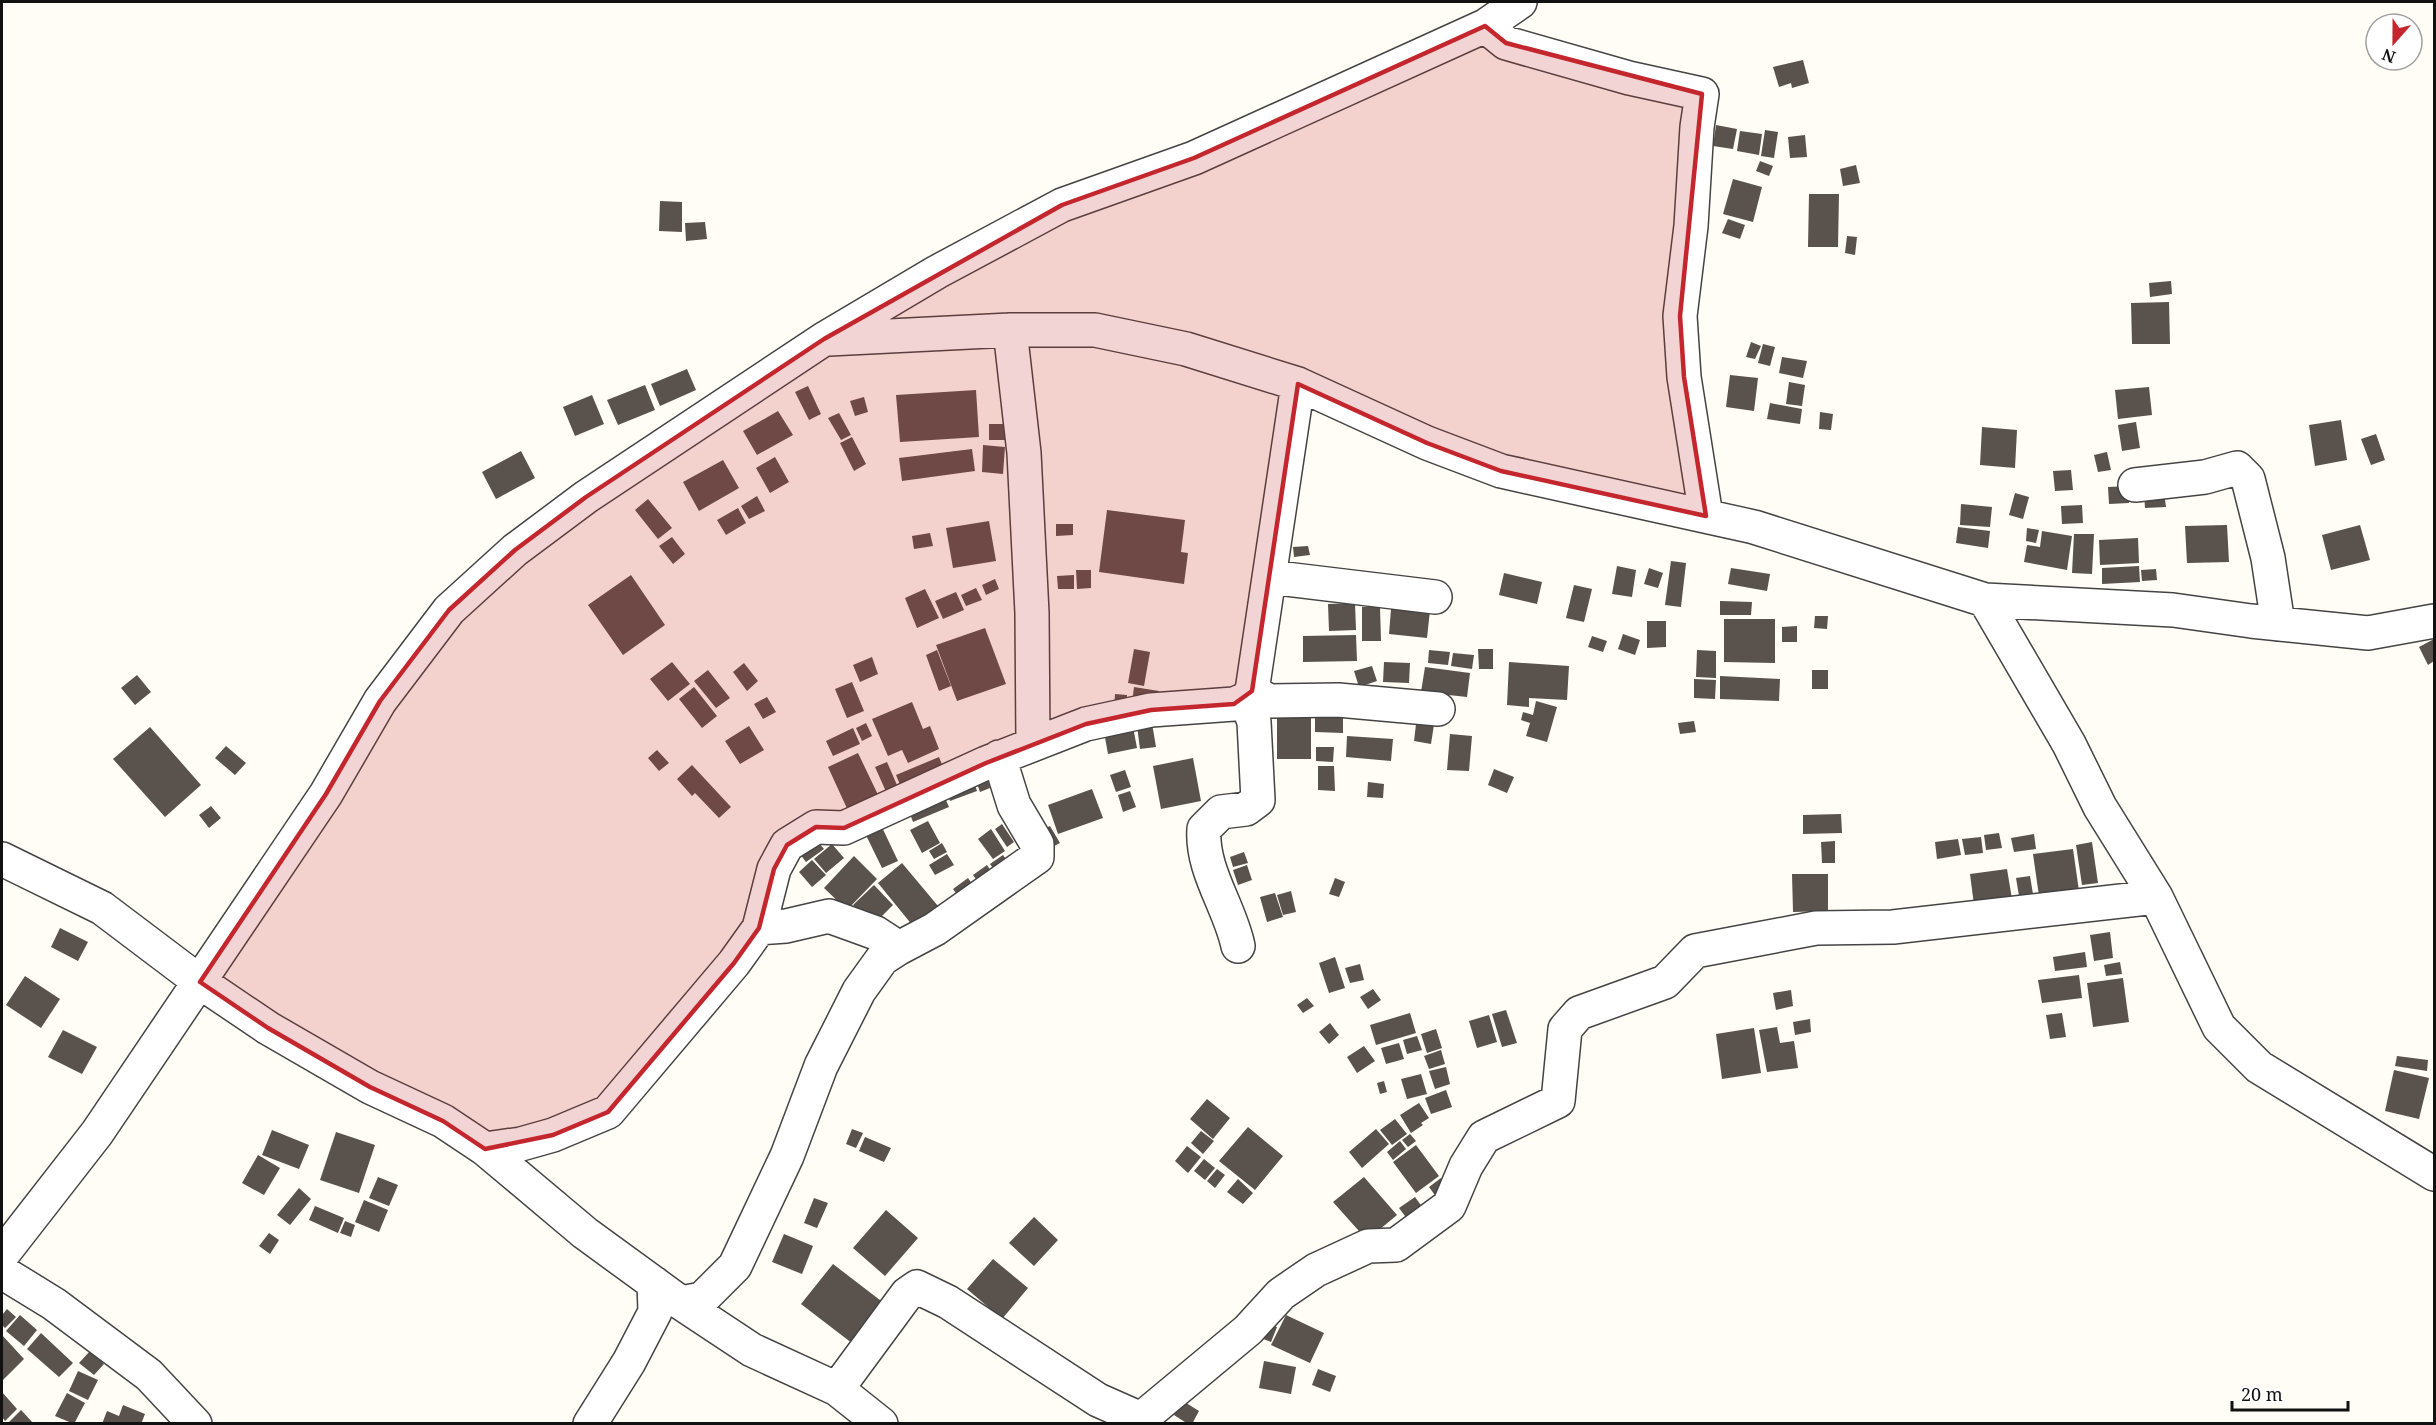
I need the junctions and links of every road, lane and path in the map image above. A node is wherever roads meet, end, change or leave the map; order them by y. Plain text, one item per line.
1 (1520, 2) edge
2 (1485, 26) junction
3 (1010, 330) junction
4 (824, 339) junction
5 (1298, 384) junction
6 (2135, 486) dead end
7 (1706, 516) junction
8 (1269, 577) junction
9 (1435, 597) dead end
10 (1985, 600) junction
11 (2434, 621) edge
12 (2278, 624) junction
13 (1249, 695) junction
14 (1438, 709) dead end
15 (1033, 744) junction
16 (999, 757) junction
17 (2, 859) edge
18 (2156, 897) junction
19 (759, 928) junction
20 (1238, 946) dead end
21 (899, 948) junction
22 (200, 982) junction
23 (485, 1149) junction
24 (2434, 1174) edge
25 (2, 1255) edge
26 (2, 1272) edge
27 (654, 1283) junction
28 (681, 1303) junction
29 (837, 1389) junction
30 (1141, 1421) edge
31 (195, 1424) edge
32 (590, 1424) edge
33 (881, 1424) edge

1 - 2 street
2 - 4 street
2 - 7 street
3 - 4 street
3 - 5 street
3 - 15 street
4 - 22 street
5 - 7 street
5 - 8 street
6 - 12 street
7 - 10 street
8 - 9 street
8 - 13 street
10 - 12 street
10 - 18 street
11 - 12 street
13 - 14 street
13 - 15 street
13 - 20 street
15 - 16 street
16 - 19 street
16 - 21 street
17 - 22 street
18 - 24 street
18 - 30 street
19 - 21 street
19 - 23 street
21 - 28 street
22 - 23 street
22 - 25 street
23 - 27 street
26 - 31 street
27 - 28 street
27 - 32 street
28 - 29 street
29 - 30 street
29 - 33 street

